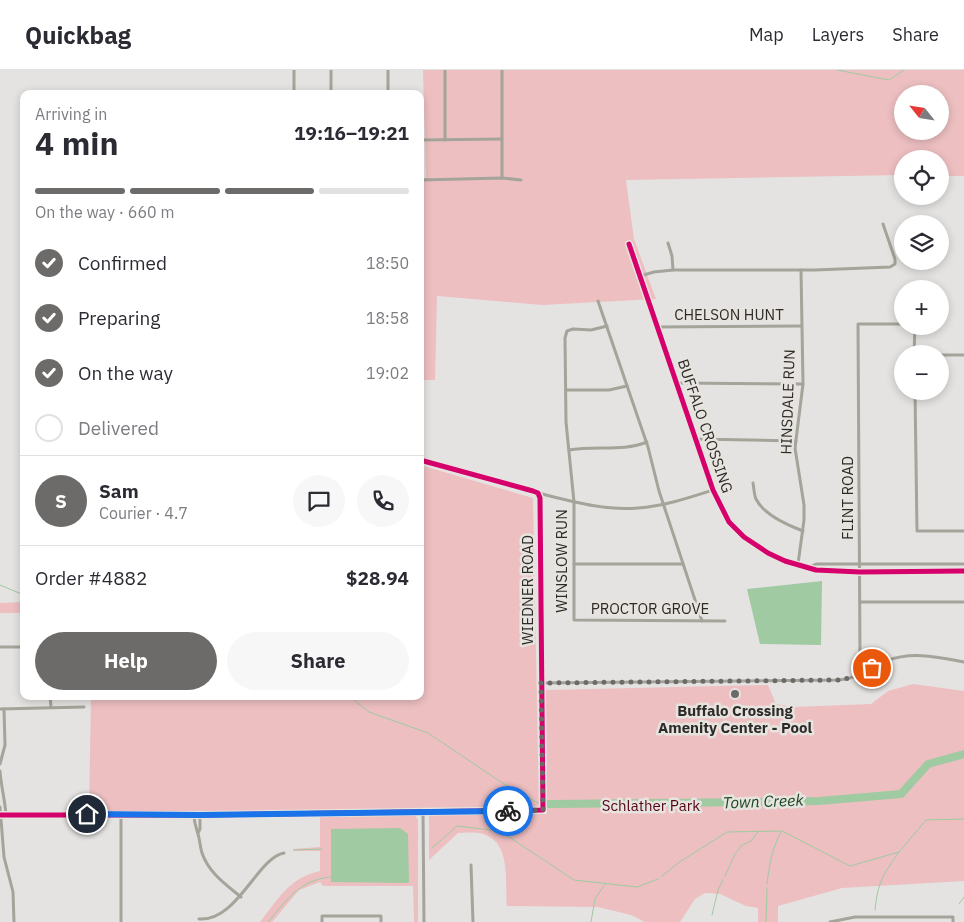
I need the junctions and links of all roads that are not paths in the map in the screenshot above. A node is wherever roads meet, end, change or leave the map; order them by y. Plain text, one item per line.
1 (294, 70) edge
2 (331, 70) edge
3 (388, 70) edge
4 (445, 70) edge
5 (502, 70) edge
6 (294, 90) edge
7 (331, 90) edge
8 (388, 90) edge
9 (502, 139) junction
10 (424, 140) edge
11 (445, 140) junction
12 (502, 178) junction
13 (424, 180) edge
14 (521, 180) dead end
15 (883, 224) dead end
16 (668, 243) dead end
17 (629, 244) dead end
18 (673, 270) junction
19 (801, 270) junction
20 (640, 276) junction
21 (598, 301) dead end
22 (894, 324) edge
23 (607, 326) junction
24 (801, 326) junction
25 (657, 327) junction
26 (949, 355) edge
27 (964, 355) edge
28 (676, 383) junction
29 (802, 384) junction
30 (627, 386) junction
31 (566, 390) junction
32 (915, 400) edge
33 (695, 438) junction
34 (796, 441) junction
35 (647, 442) junction
36 (569, 450) junction
37 (424, 461) edge
38 (753, 483) dead end
39 (713, 490) junction
40 (538, 493) junction
41 (574, 502) junction
42 (664, 505) junction
43 (803, 531) junction
44 (964, 531) edge
45 (574, 564) junction
46 (683, 564) junction
47 (798, 564) junction
48 (860, 564) junction
49 (964, 564) edge
50 (809, 567) junction
51 (964, 571) edge
52 (860, 572) junction
53 (860, 602) junction
54 (964, 602) edge
55 (574, 620) joint
56 (702, 621) junction
57 (725, 621) dead end
58 (0, 647) edge
59 (20, 647) edge
60 (964, 662) edge
61 (866, 671) junction
62 (541, 683) junction
63 (50, 700) edge
64 (51, 707) junction
65 (84, 707) dead end
66 (2, 709) edge
67 (0, 764) edge
68 (0, 770) edge
69 (2, 792) junction
70 (0, 798) edge
71 (0, 806) edge
72 (423, 812) junction
73 (120, 814) junction
74 (0, 815) edge
75 (6, 815) junction
76 (194, 815) junction
77 (200, 815) junction
78 (198, 833) junction
79 (284, 853) dead end
80 (471, 865) dead end
81 (241, 897) junction
82 (877, 917) junction
83 (199, 919) dead end
84 (14, 922) edge
85 (121, 922) edge
86 (322, 922) edge
87 (381, 922) edge
88 (424, 922) edge
89 (473, 922) edge
90 (830, 922) edge
91 (877, 922) edge
92 (953, 922) edge

1 - 6 street
2 - 7 street
3 - 8 street
4 - 11 street
5 - 9 street
9 - 11 street
9 - 12 street
10 - 11 street
12 - 13 street
12 - 14 street
15 - 19 street
16 - 18 street
17 - 20 street, BUFFALO CROSSING
18 - 19 street
18 - 20 street
19 - 24 street, HINSDALE RUN
20 - 25 street, BUFFALO CROSSING
21 - 23 street
22 - 48 street, FLINT ROAD
23 - 30 street
23 - 31 street, WINSLOW RUN
24 - 25 street, CHELSON HUNT
24 - 29 street, HINSDALE RUN
25 - 28 street, BUFFALO CROSSING
26 - 27 street
28 - 29 street
28 - 33 street, BUFFALO CROSSING
29 - 34 street, HINSDALE RUN
30 - 31 street
30 - 35 street
31 - 36 street, WINSLOW RUN
32 - 44 street
33 - 34 street
33 - 39 street, BUFFALO CROSSING
34 - 43 street, HINSDALE RUN
35 - 36 street
35 - 42 street
36 - 41 street, WINSLOW RUN
37 - 40 street
38 - 43 street
39 - 42 street
39 - 47 street, BUFFALO CROSSING
40 - 41 street
40 - 62 street, WIEDNER ROAD
41 - 42 street
41 - 45 street, WINSLOW RUN
42 - 46 street
43 - 47 street, HINSDALE RUN
45 - 46 street
45 - 55 street, WINSLOW RUN
46 - 56 street
47 - 50 street, BUFFALO CROSSING
48 - 49 street, BUFFALO CROSSING
48 - 50 street, BUFFALO CROSSING
48 - 52 street, FLINT ROAD
50 - 52 street, BUFFALO CROSSING
51 - 52 street, BUFFALO CROSSING
52 - 53 street, FLINT ROAD
53 - 54 street
53 - 61 street, FLINT ROAD
55 - 56 street, PROCTOR GROVE
56 - 57 street, PROCTOR GROVE
58 - 59 street
60 - 61 street
61 - 62 street
62 - 72 street, WIEDNER ROAD
63 - 64 street
64 - 65 street
64 - 66 street
66 - 67 street
68 - 69 street
69 - 70 street
69 - 75 street
71 - 74 street
72 - 77 street
72 - 88 street
73 - 75 street
73 - 76 street
73 - 85 street
74 - 75 street
74 - 84 street
76 - 77 street
76 - 78 street
77 - 78 street
78 - 81 street
79 - 81 street
80 - 89 street
81 - 83 street
82 - 90 street
82 - 91 street
82 - 92 street
86 - 87 street

